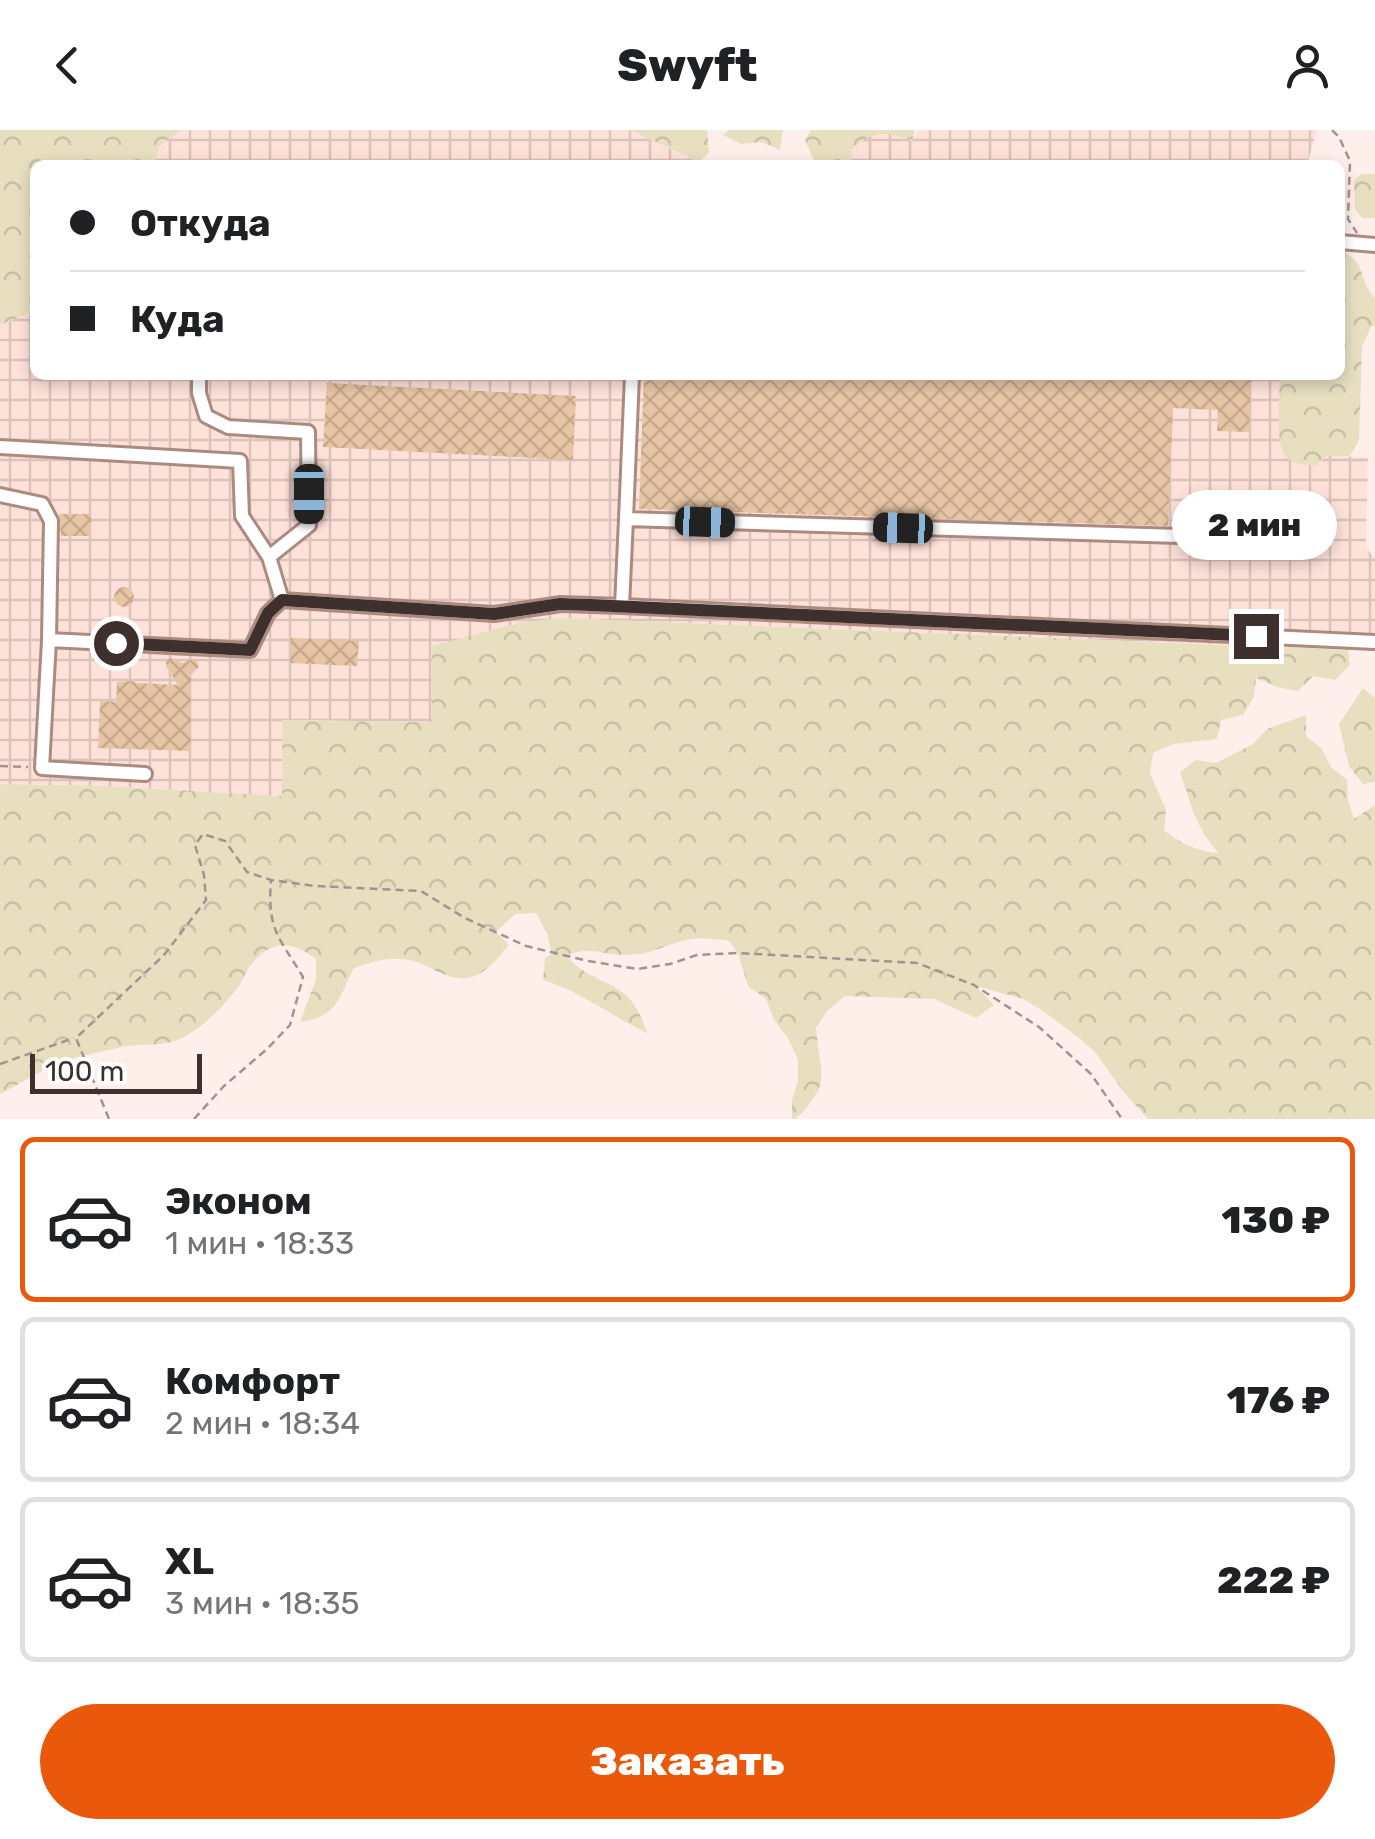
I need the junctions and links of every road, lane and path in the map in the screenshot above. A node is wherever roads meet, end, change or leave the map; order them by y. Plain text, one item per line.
1 (1332, 130) edge
2 (1369, 244) edge
3 (199, 380) edge
4 (632, 380) edge
5 (0, 447) edge
6 (0, 495) edge
7 (626, 519) junction
8 (1180, 536) dead end
9 (269, 557) junction
10 (282, 600) junction
11 (622, 606) junction
12 (48, 640) junction
13 (1375, 642) edge
14 (0, 766) edge
15 (42, 768) junction
16 (145, 774) dead end
17 (271, 880) junction
18 (76, 1038) junction
19 (0, 1064) edge
20 (109, 1119) edge
21 (194, 1119) edge
22 (1122, 1119) edge

1 - 2 path
3 - 9 lane
4 - 7 lane
5 - 9 lane
6 - 12 lane
7 - 8 lane
7 - 11 lane
9 - 10 lane
10 - 11 lane
10 - 12 lane
11 - 13 lane
12 - 15 lane
14 - 15 path
15 - 16 lane
17 - 18 path
17 - 21 path
17 - 22 path
18 - 19 path
18 - 20 path

